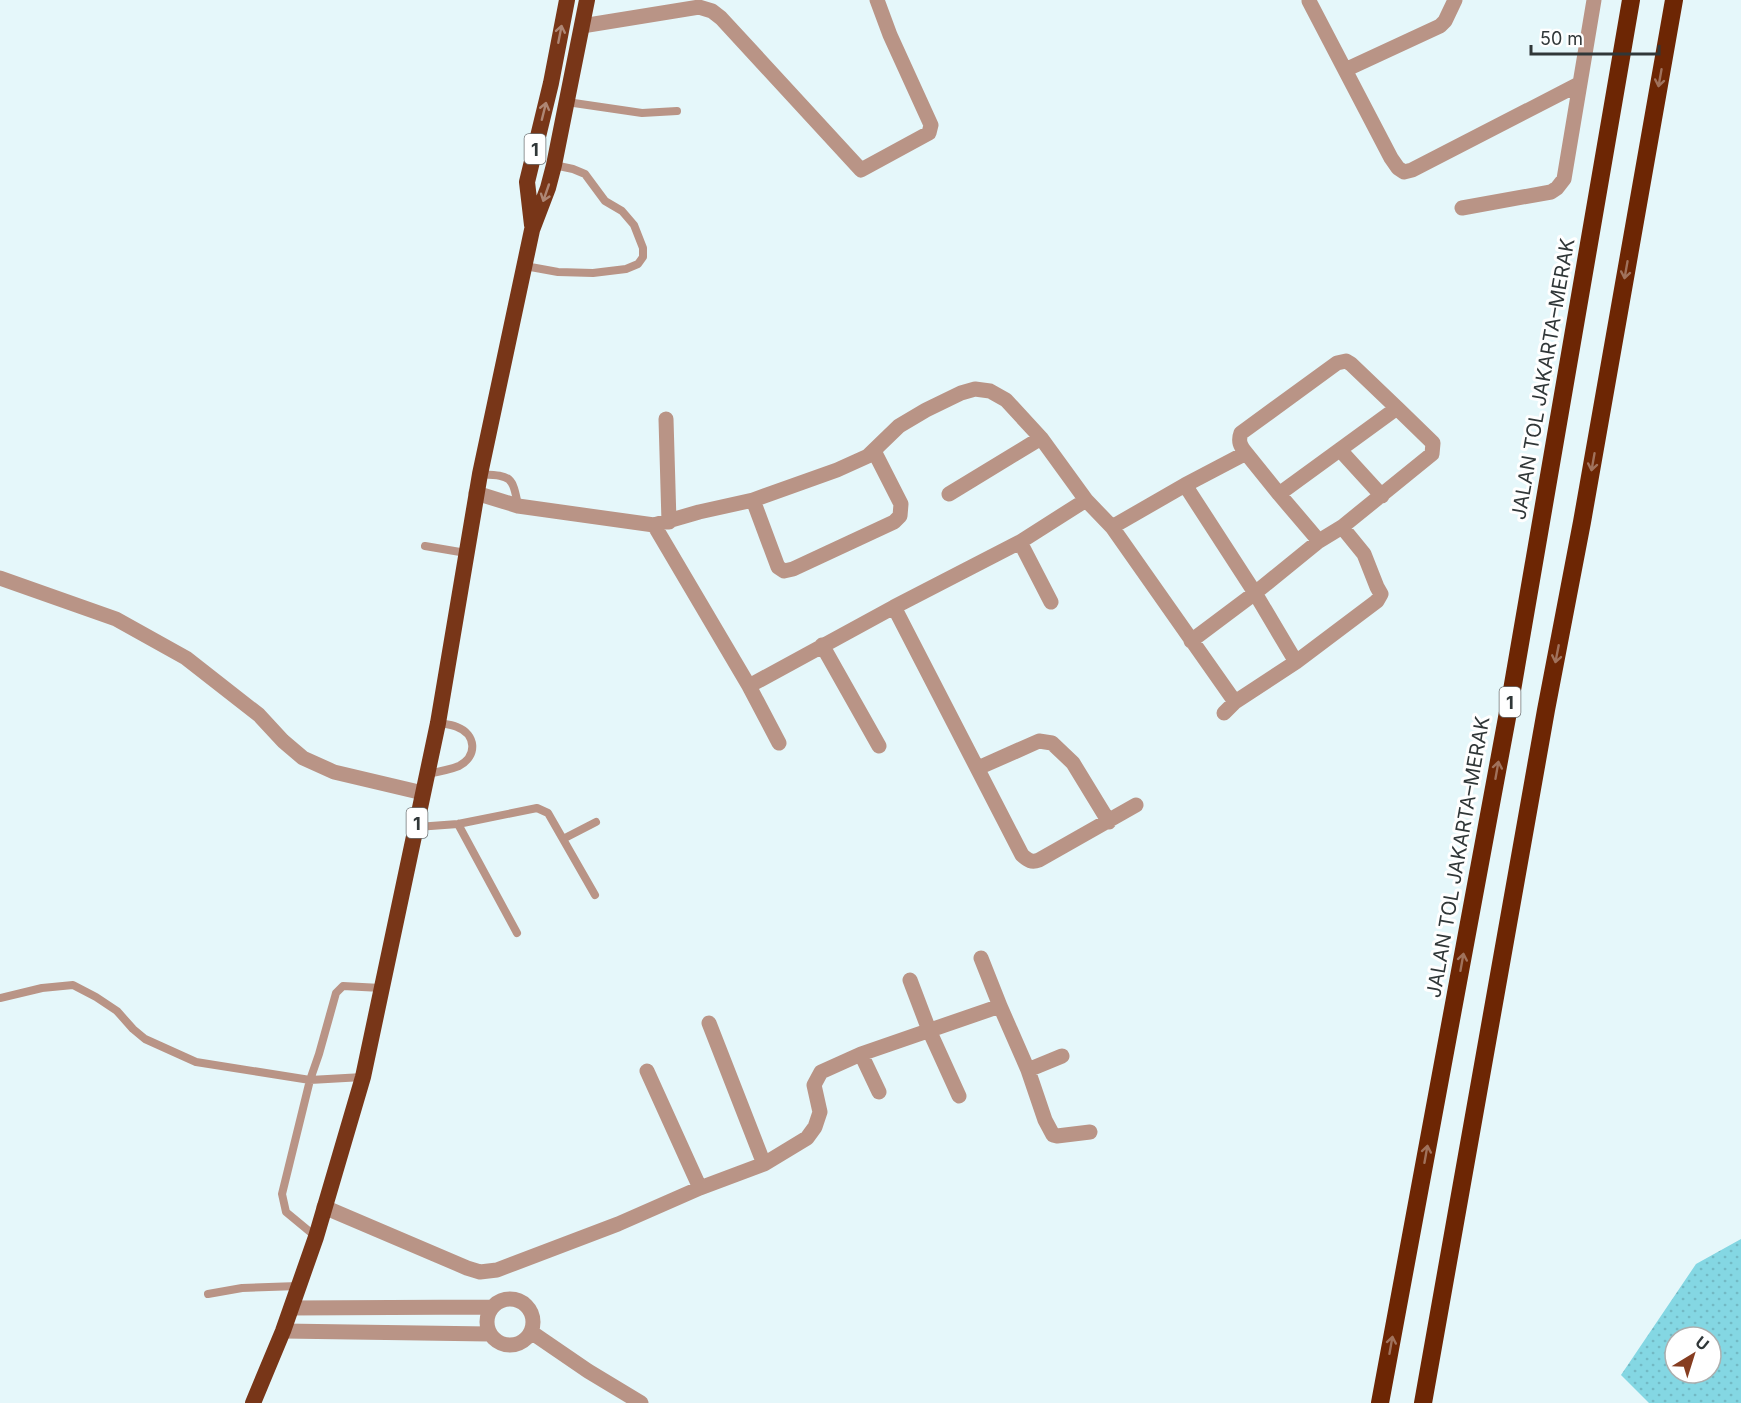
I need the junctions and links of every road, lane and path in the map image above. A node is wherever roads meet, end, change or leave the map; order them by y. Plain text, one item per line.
1 (567, 0) edge
2 (586, 0) edge
3 (878, 0) edge
4 (1455, 0) edge
5 (1594, 0) edge
6 (1631, 0) edge
7 (1674, 0) edge
8 (1309, 2) dead end
9 (582, 26) junction
10 (1345, 70) junction
11 (1579, 84) junction
12 (567, 102) junction
13 (677, 111) dead end
14 (554, 165) junction
15 (1462, 208) dead end
16 (532, 230) junction
17 (525, 266) junction
18 (1397, 408) junction
19 (666, 419) dead end
20 (1041, 438) junction
21 (1340, 450) junction
22 (874, 451) junction
23 (1246, 453) junction
24 (480, 474) junction
25 (1185, 486) junction
26 (476, 493) junction
27 (949, 494) dead end
28 (1279, 494) junction
29 (1382, 496) junction
30 (753, 500) junction
31 (1086, 500) junction
32 (518, 506) junction
33 (662, 523) junction
34 (1112, 527) junction
35 (1342, 527) junction
36 (1319, 541) junction
37 (1020, 542) junction
38 (426, 546) dead end
39 (466, 553) junction
40 (0, 578) edge
41 (1255, 594) junction
42 (1051, 602) dead end
43 (894, 607) junction
44 (1191, 641) junction
45 (822, 645) junction
46 (1296, 662) junction
47 (749, 686) junction
48 (1235, 702) junction
49 (1224, 713) dead end
50 (438, 723) junction
51 (779, 743) dead end
52 (879, 746) dead end
53 (978, 768) junction
54 (427, 774) junction
55 (423, 793) junction
56 (1136, 805) dead end
57 (596, 822) dead end
58 (1109, 822) junction
59 (458, 824) junction
60 (417, 827) junction
61 (563, 839) junction
62 (595, 895) dead end
63 (517, 933) dead end
64 (981, 958) dead end
65 (910, 980) dead end
66 (383, 988) junction
67 (0, 998) edge
68 (1000, 1006) junction
69 (709, 1023) dead end
70 (929, 1030) junction
71 (861, 1054) junction
72 (1062, 1056) dead end
73 (1028, 1070) junction
74 (647, 1071) dead end
75 (363, 1077) junction
76 (310, 1080) junction
77 (879, 1092) dead end
78 (959, 1096) dead end
79 (1090, 1132) dead end
80 (764, 1164) junction
81 (700, 1188) junction
82 (324, 1207) junction
83 (316, 1237) junction
84 (300, 1286) junction
85 (208, 1294) dead end
86 (491, 1307) junction
87 (291, 1308) junction
88 (283, 1330) junction
89 (531, 1332) junction
90 (489, 1334) junction
91 (253, 1403) edge
92 (641, 1403) edge
93 (1380, 1403) edge
94 (1424, 1403) edge

16 -> 1 highway, 1
2 - 9 highway, 1
3 - 9 street
4 - 10 street
5 - 11 street
93 -> 6 highway, JALAN TOL JAKARTA–MERAK / 1
7 -> 94 highway, 1
8 - 10 street
9 - 12 highway, 1
10 - 11 street
11 - 15 street
12 - 13 lane
12 - 14 highway, 1
14 -> 16 highway, 1
14 - 17 lane
16 - 17 highway, 1
17 - 24 highway, 1
18 - 21 street
18 - 23 street
18 - 29 street
19 - 33 street
20 - 22 street
20 - 27 street
20 - 31 street
21 - 28 street
21 - 29 street
22 - 30 street
22 - 30 street
23 - 25 street
23 - 28 street
24 - 26 highway, 1
24 - 32 lane
25 - 34 street
25 - 41 street
26 - 32 street
26 - 39 highway, 1
28 - 36 street
29 - 35 street
30 - 33 street
31 - 34 street
31 - 37 street
32 - 33 street
33 - 47 street
34 - 44 street
35 - 36 street
35 - 46 street
36 - 41 street
37 - 42 street
37 - 43 street
38 - 39 lane
39 - 50 highway, 1
40 - 55 street
41 - 44 street
41 - 46 street
43 - 45 street
43 - 53 street
44 - 48 street
45 - 47 street
45 - 52 street
46 - 48 street
47 - 51 street
48 - 49 street
50 - 54 highway, 1
50 - 54 lane
53 - 58 street
53 - 58 street
54 - 55 highway, 1
55 - 60 highway, 1
56 - 58 street
57 - 61 lane
59 - 60 lane
59 - 61 lane
59 - 63 lane
60 - 66 highway, 1
61 - 62 lane
64 - 68 street
65 - 70 street
66 - 75 highway, 1
66 - 76 lane
67 - 76 lane
68 - 70 street
68 - 73 street
69 - 80 street
70 - 71 street
70 - 78 street
71 - 77 street
71 - 80 street
72 - 73 street
73 - 79 street
74 - 81 street
75 - 76 lane
75 - 82 highway, 1
76 - 83 lane
80 - 81 street
81 - 82 street
82 - 83 highway, 1
83 - 84 highway, 1
84 - 85 lane
84 - 87 highway, 1
86 - 87 street
86 - 89 street
86 - 90 street
87 - 88 highway, 1
88 - 90 street
88 - 91 highway, 1
89 - 90 street
89 - 92 street

